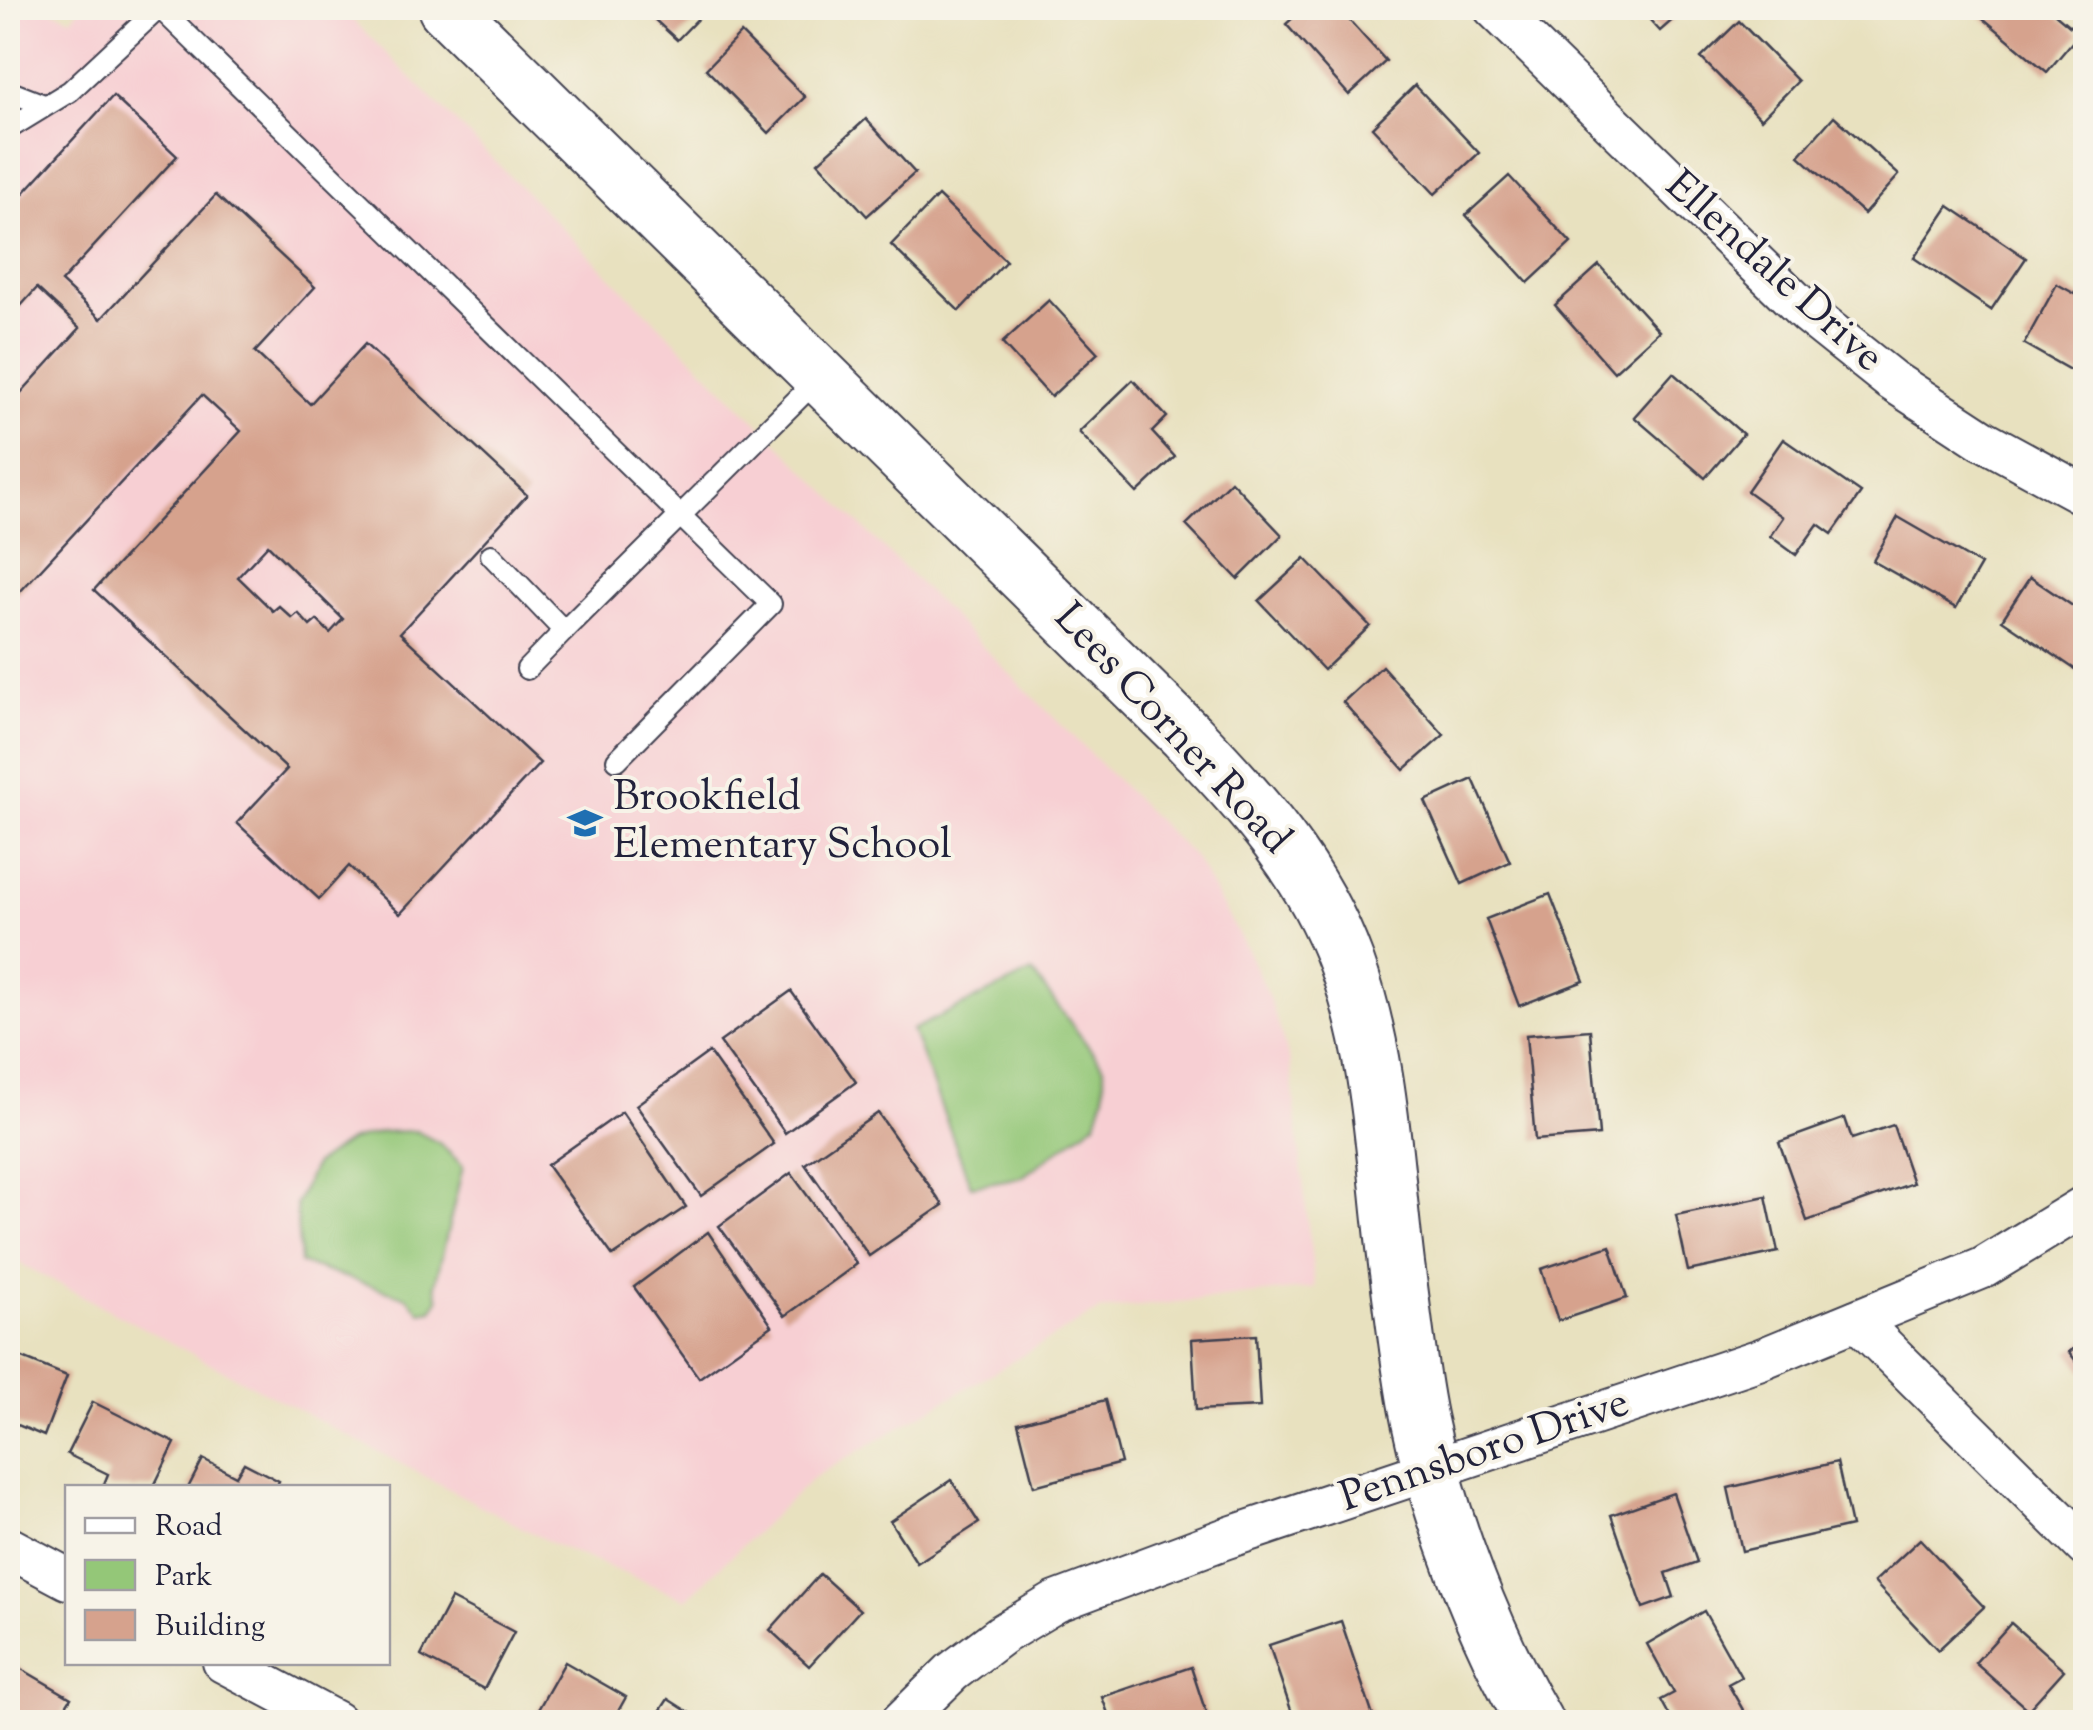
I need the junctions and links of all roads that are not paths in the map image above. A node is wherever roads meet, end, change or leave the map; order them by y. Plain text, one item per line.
1 (159, 8) edge
2 (446, 8) edge
3 (1494, 8) edge
4 (8, 91) edge
5 (44, 105) junction
6 (8, 128) edge
7 (823, 375) junction
8 (2086, 496) edge
9 (680, 518) junction
10 (491, 554) dead end
11 (564, 631) junction
12 (527, 669) dead end
13 (617, 760) dead end
14 (2086, 1205) edge
15 (1857, 1320) junction
16 (1433, 1470) junction
17 (8, 1547) edge
18 (2086, 1547) edge
19 (65, 1577) edge
20 (229, 1665) edge
21 (336, 1722) edge
22 (901, 1722) edge
23 (1535, 1722) edge

1 - 5 lane
1 - 9 lane
2 - 7 street, Lees Corner Road
3 - 8 street, Ellendale Drive
4 - 5 lane
5 - 6 lane
7 - 9 lane
7 - 16 street, Lees Corner Road
9 - 11 lane
9 - 13 lane
10 - 11 lane
11 - 12 lane
14 - 15 street, Pennsboro Drive
15 - 16 street, Pennsboro Drive
15 - 18 street
16 - 22 street, Pennsboro Drive
16 - 23 street, Lees Corner Road
17 - 19 street
20 - 21 street

